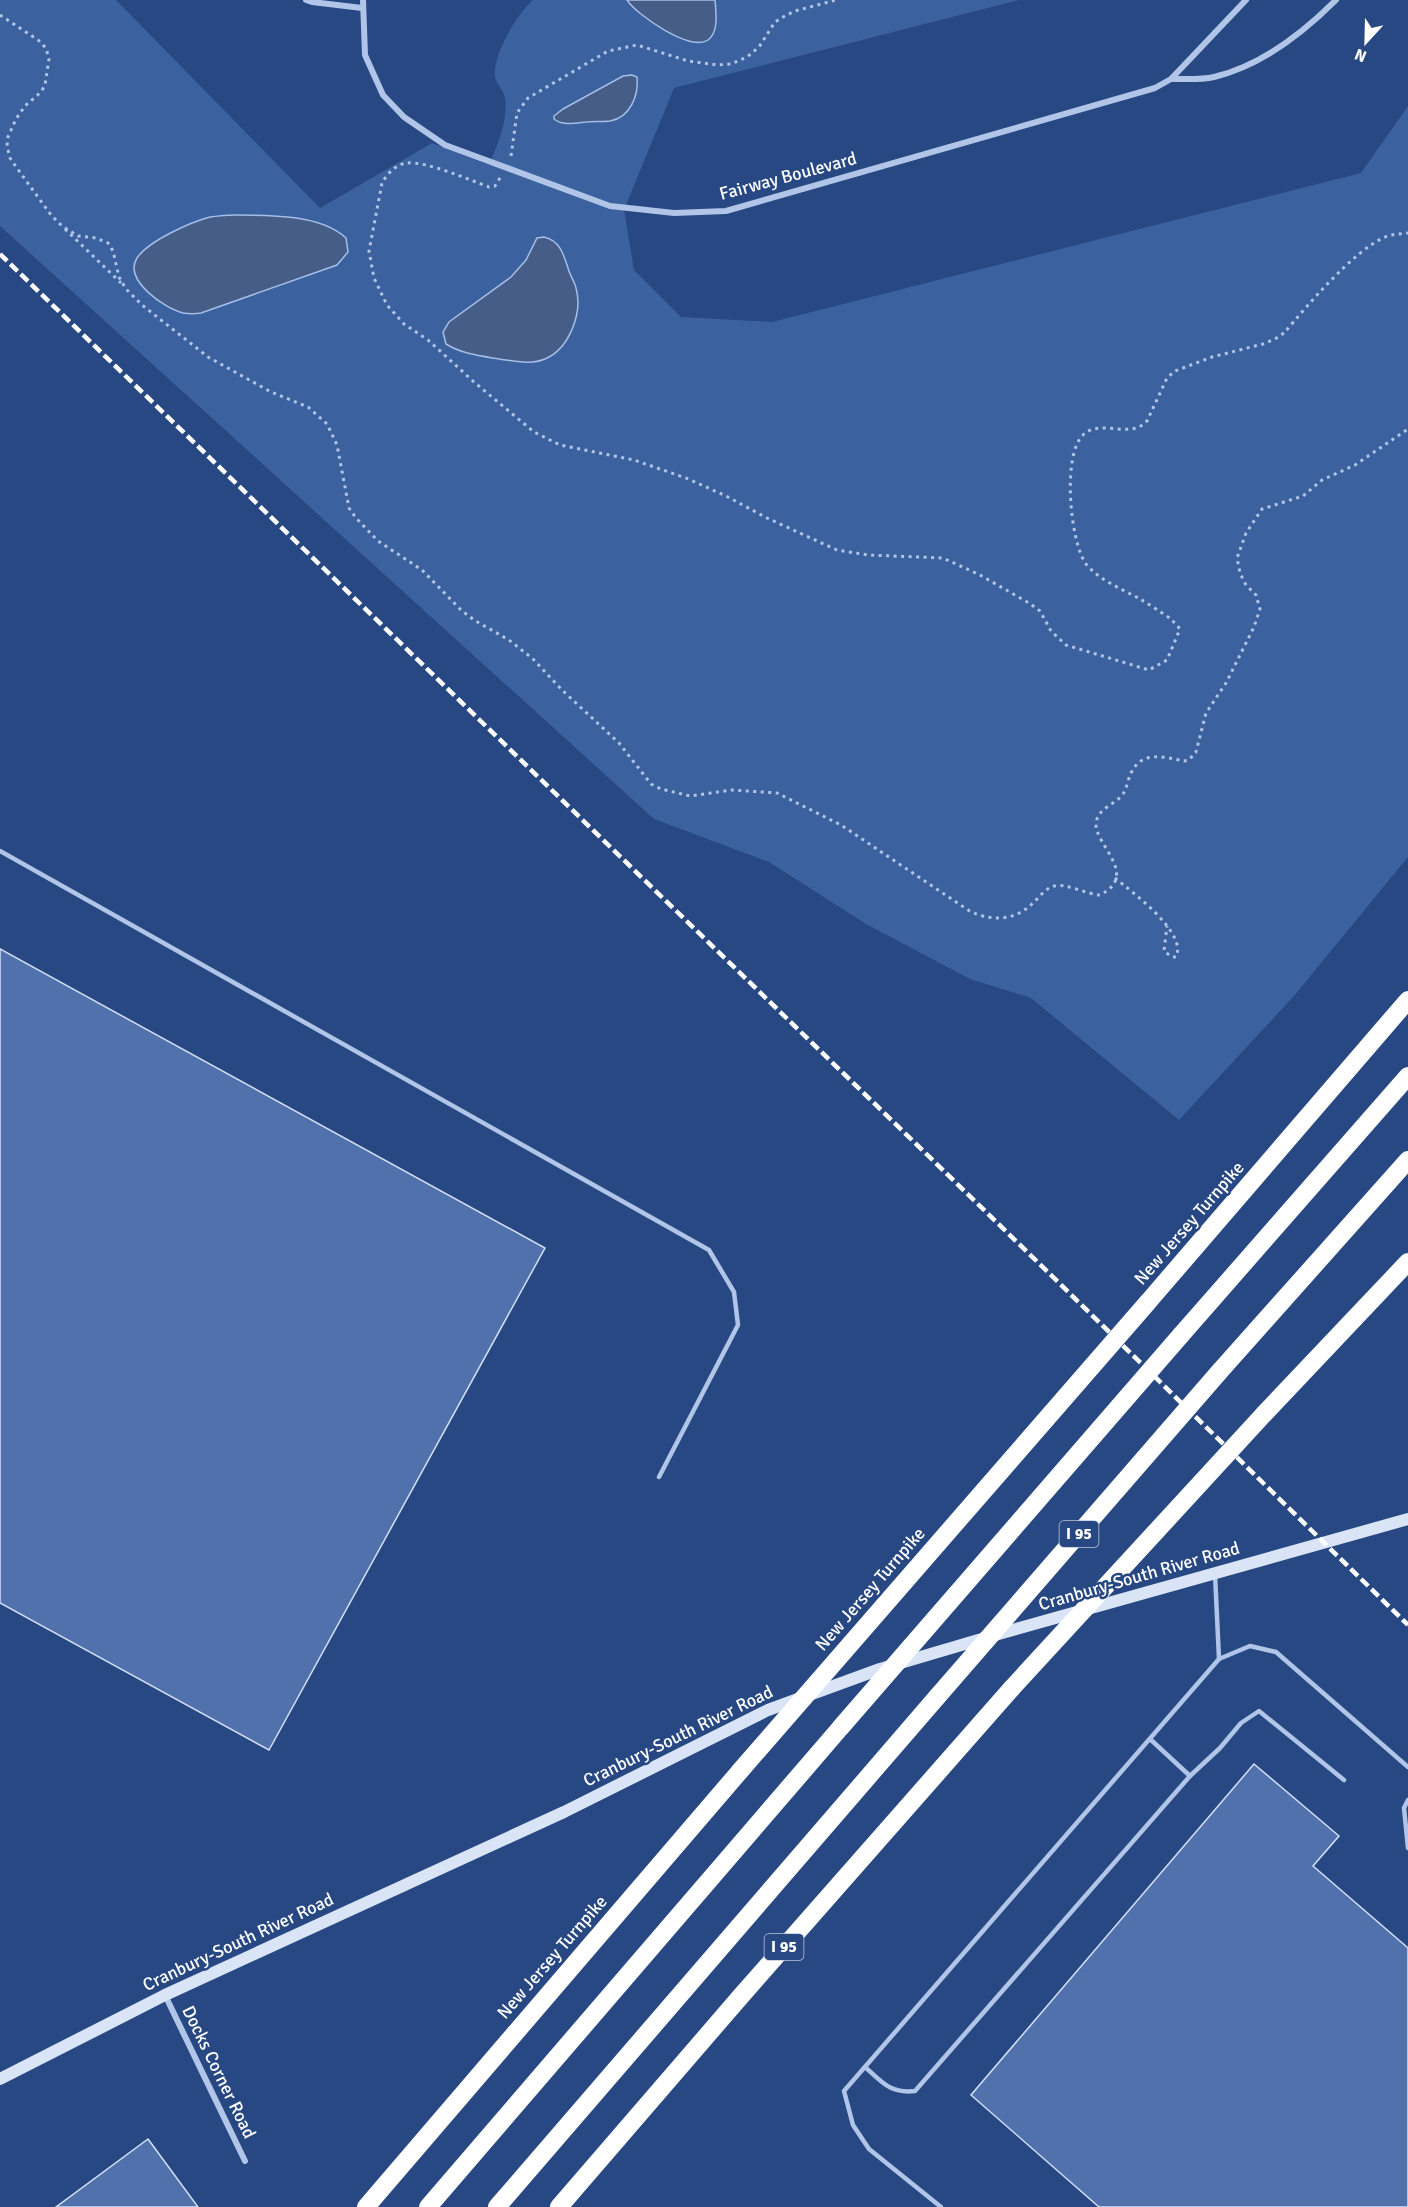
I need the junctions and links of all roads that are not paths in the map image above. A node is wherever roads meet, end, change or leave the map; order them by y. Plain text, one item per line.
1 (306, 0) edge
2 (363, 0) edge
3 (1246, 0) edge
4 (1336, 0) edge
5 (362, 8) junction
6 (1171, 79) junction
7 (0, 851) edge
8 (1408, 1000) edge
9 (1408, 1076) edge
10 (1408, 1160) edge
11 (1408, 1168) edge
12 (1361, 1214) junction
13 (1408, 1262) edge
14 (659, 1477) dead end
15 (1408, 1519) edge
16 (1215, 1574) junction
17 (1219, 1659) junction
18 (1150, 1738) junction
19 (1408, 1767) edge
20 (1190, 1776) junction
21 (1344, 1780) dead end
22 (1408, 1800) edge
23 (1408, 1848) edge
24 (165, 1995) junction
25 (865, 2067) junction
26 (0, 2079) edge
27 (245, 2161) dead end
28 (366, 2207) edge
29 (428, 2207) edge
30 (497, 2207) edge
31 (559, 2207) edge
32 (941, 2207) edge

1 - 5 street
2 - 5 street, Fairway Boulevard
3 - 6 street, Fairway Boulevard
4 - 6 street, Fairway Boulevard
5 - 6 street, Fairway Boulevard
7 - 14 lane
8 - 28 highway, New Jersey Turnpike, bridge
9 - 29 highway, bridge
10 - 12 highway, I 95
11 - 12 highway
12 - 30 highway, I 95, bridge
13 - 31 highway, I 95, bridge
15 - 16 main road, Cranbury-South River Road
16 - 17 lane
16 - 24 main road, Cranbury-South River Road
17 - 18 lane
17 - 19 lane
18 - 20 lane
18 - 25 lane
20 - 21 lane
20 - 25 lane
22 - 23 lane
24 - 26 main road, Cranbury-South River Road
24 - 27 street, Docks Corner Road
25 - 32 lane

